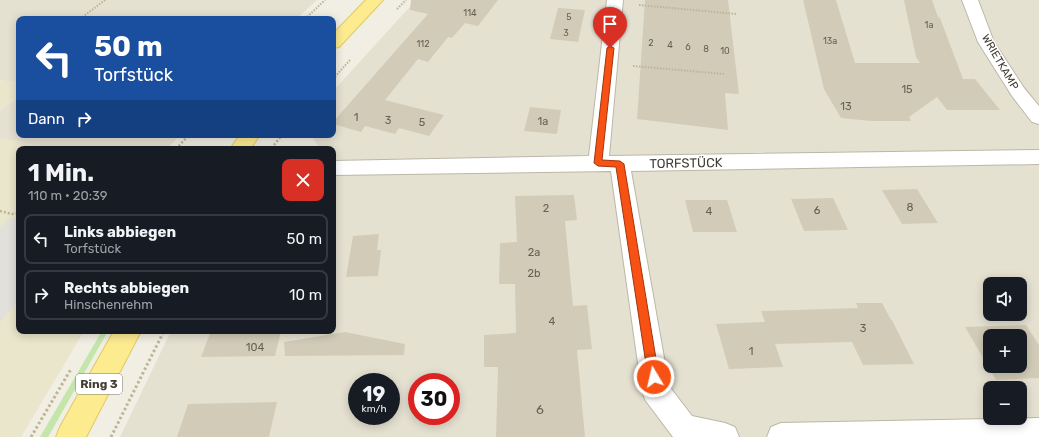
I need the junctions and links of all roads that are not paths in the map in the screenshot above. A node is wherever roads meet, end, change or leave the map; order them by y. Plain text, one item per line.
1 (375, 0) edge
2 (970, 0) edge
3 (615, 1) edge
4 (336, 41) edge
5 (1039, 118) edge
6 (1039, 157) edge
7 (609, 163) junction
8 (336, 168) edge
9 (126, 334) edge
10 (1039, 432) edge
11 (70, 437) edge
12 (725, 437) edge
13 (781, 437) edge

1 - 4 main road
2 - 5 street, WRIETKAMP
3 - 7 street
6 - 7 street, TORFSTÜCK
7 - 8 street, TORFSTÜCK
7 - 12 street
9 - 11 main road, Ring 3
10 - 13 street

